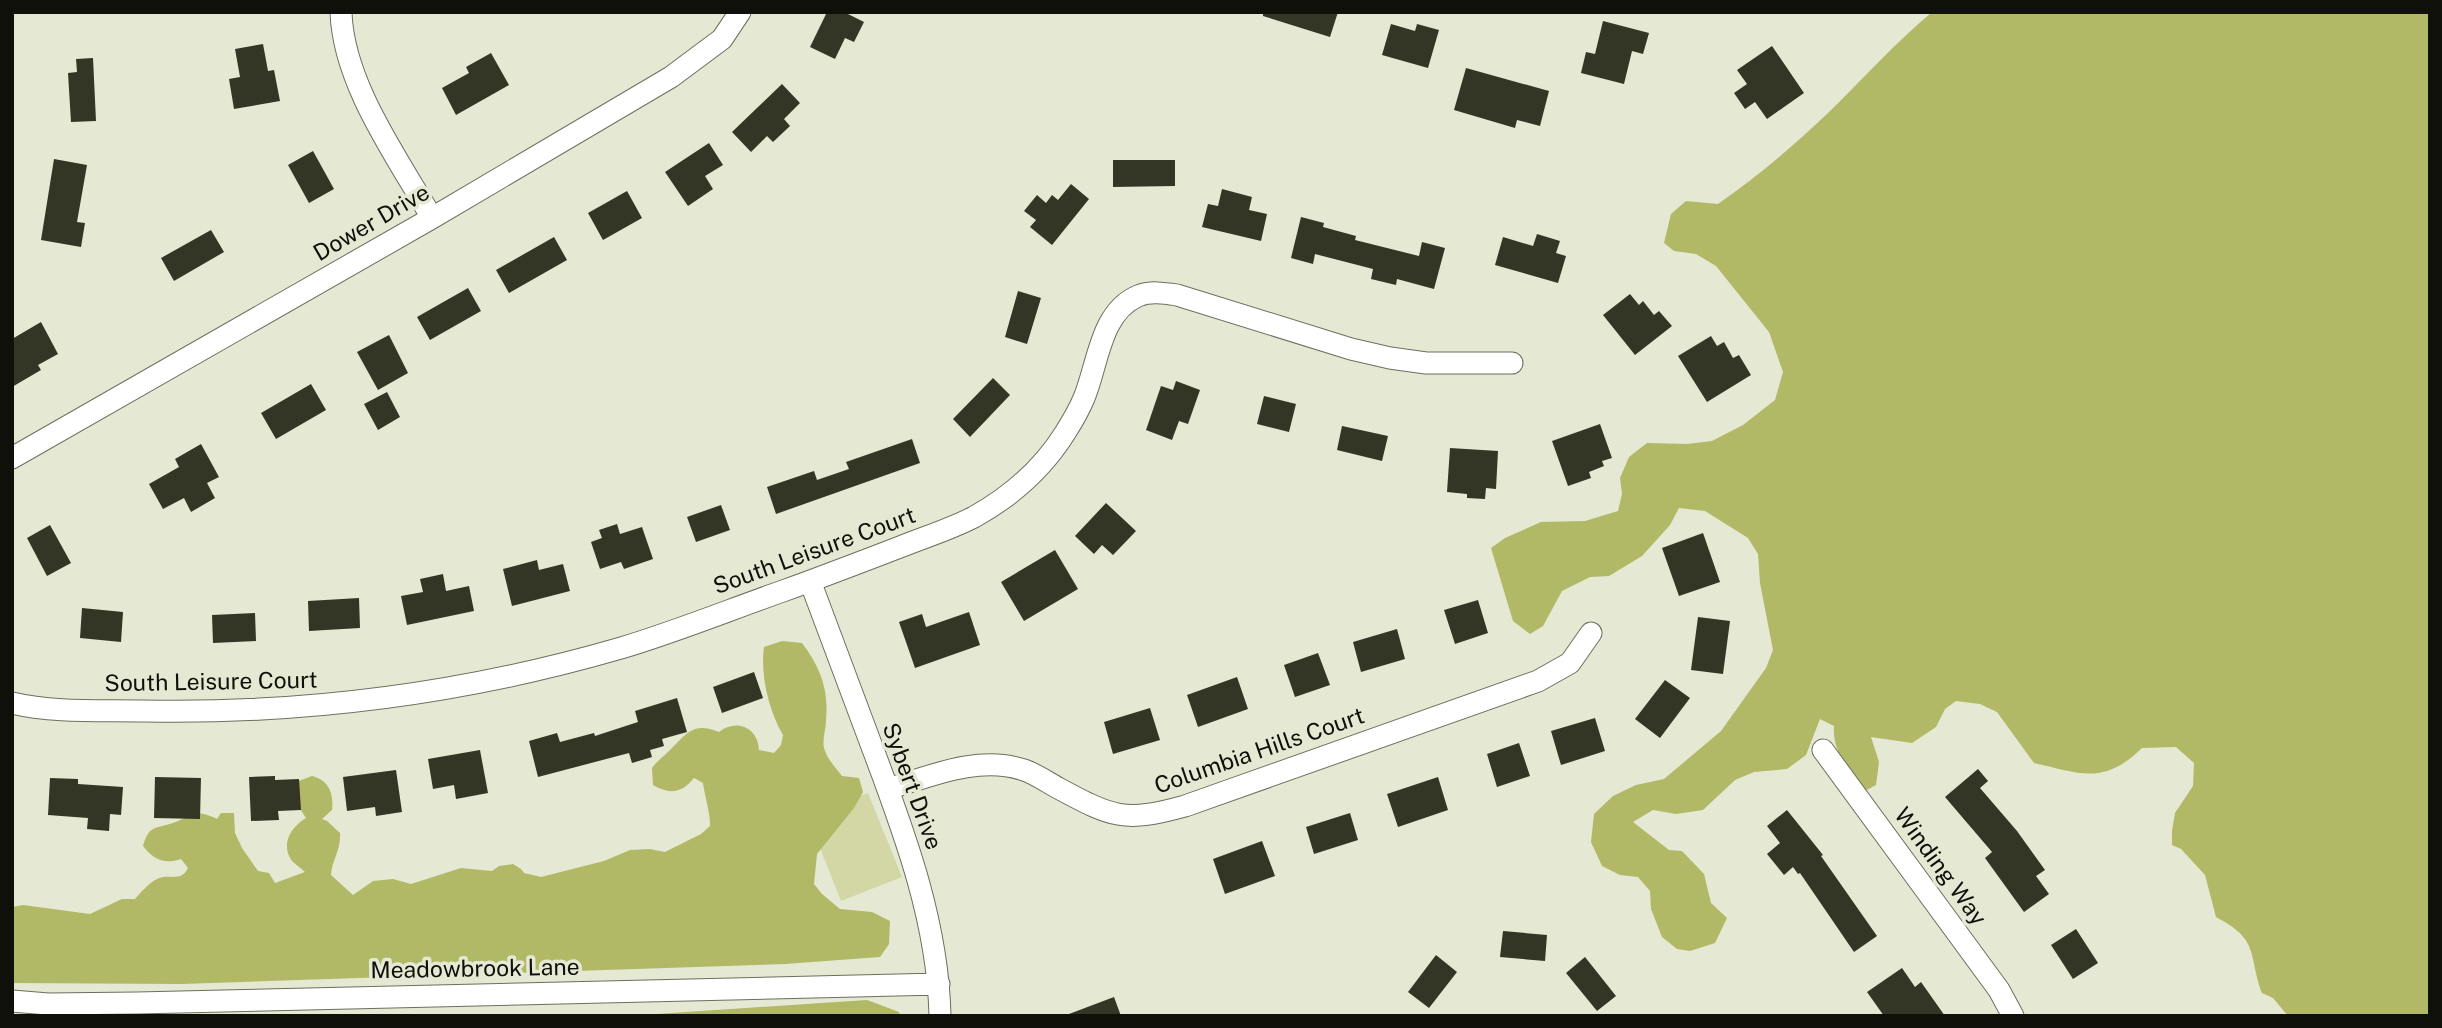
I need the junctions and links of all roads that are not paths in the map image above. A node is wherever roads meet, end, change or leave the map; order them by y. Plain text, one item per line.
1 (341, 12) edge
2 (740, 12) edge
3 (432, 218) junction
4 (1512, 363) dead end
5 (12, 458) edge
6 (810, 581) junction
7 (1591, 633) dead end
8 (12, 703) edge
9 (1823, 750) dead end
10 (888, 789) junction
11 (939, 984) junction
12 (12, 1002) edge
13 (940, 1016) edge
14 (2013, 1016) edge

1 - 3 street
2 - 3 street, Dower Drive
3 - 5 street, Dower Drive
4 - 6 street, South Leisure Court
6 - 8 street, South Leisure Court
6 - 10 street, Sybert Drive
7 - 10 street, Columbia Hills Court
9 - 14 street, Winding Way
10 - 11 street, Sybert Drive
11 - 12 street, Meadowbrook Lane
11 - 13 street, Sybert Drive

